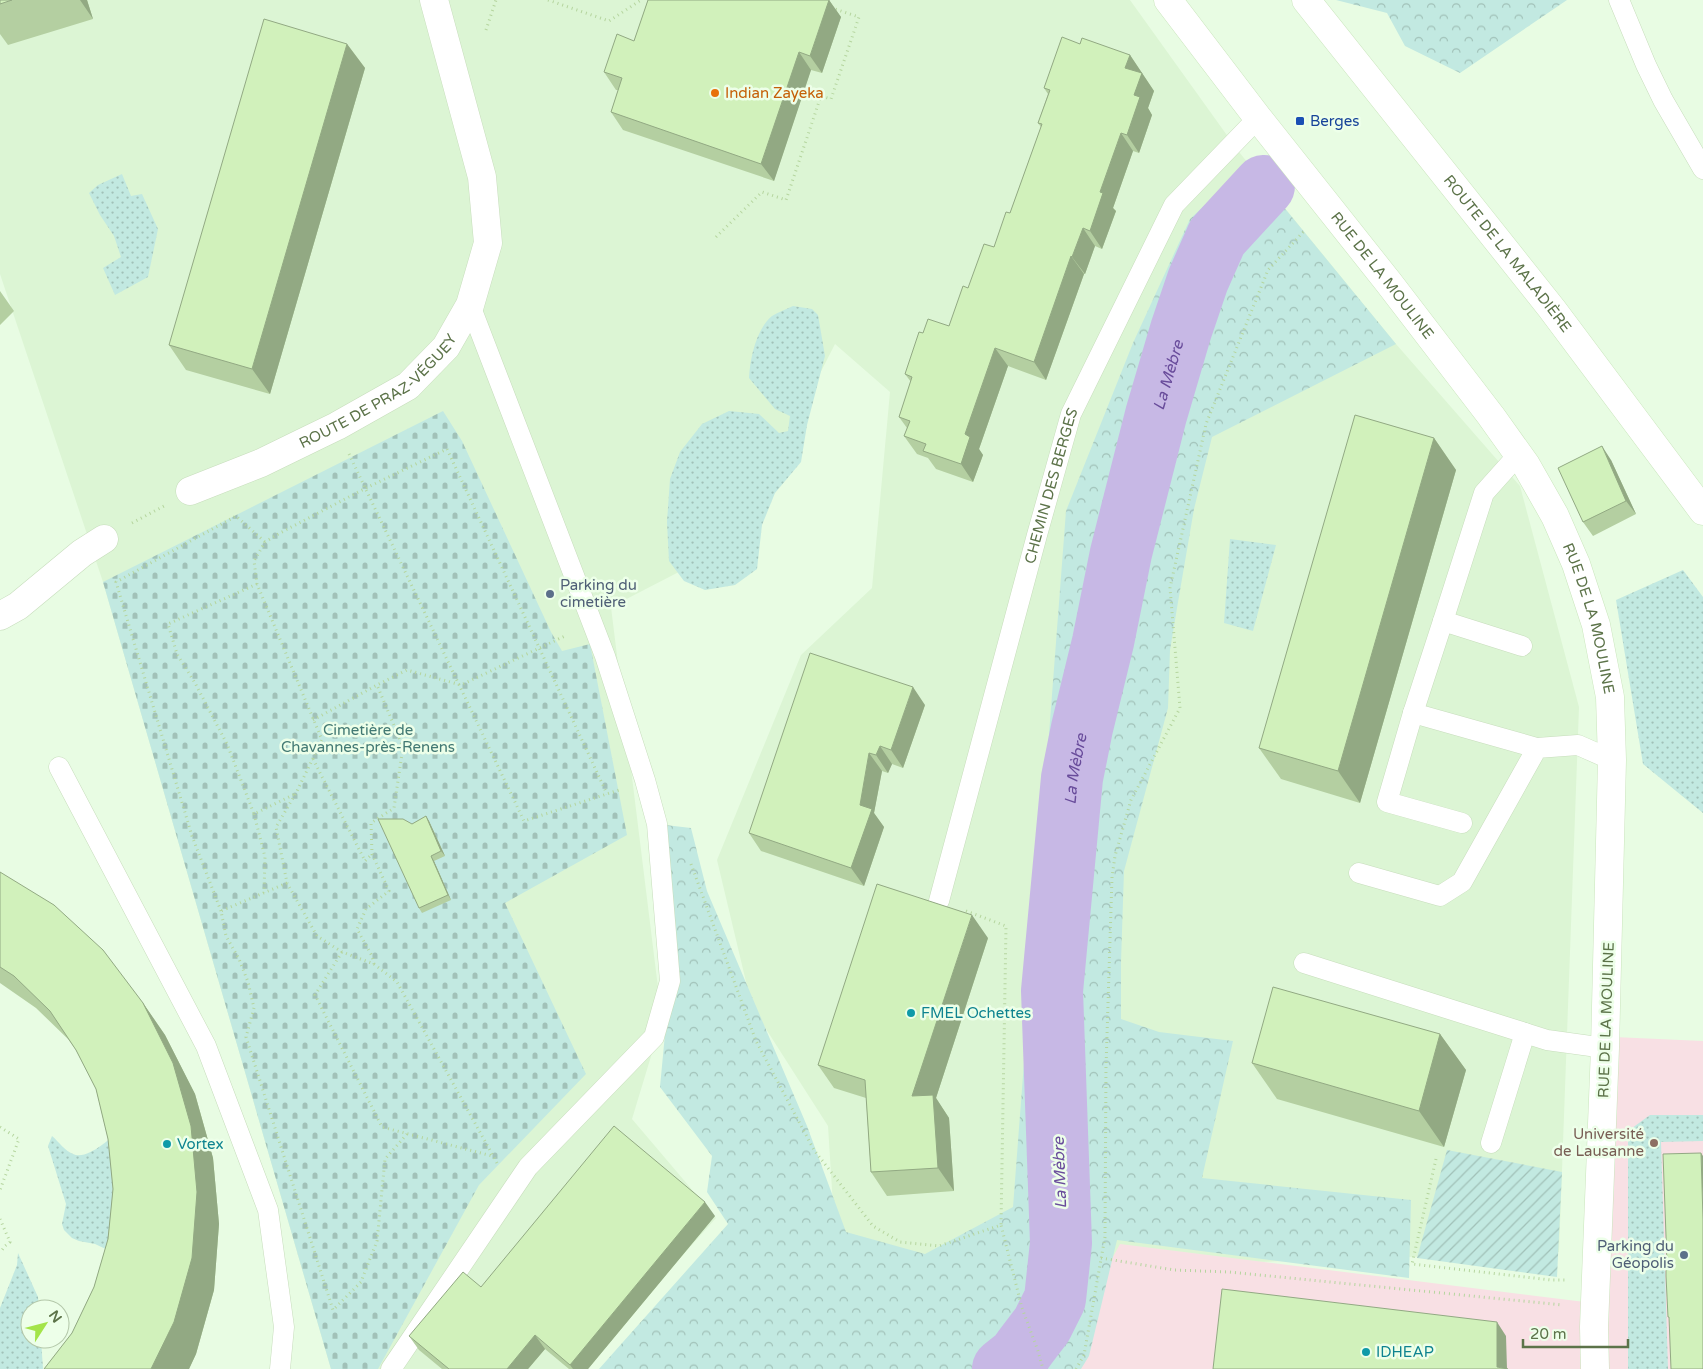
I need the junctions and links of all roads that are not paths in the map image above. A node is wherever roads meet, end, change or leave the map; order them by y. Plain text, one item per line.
1 (434, 0) edge
2 (1168, 0) edge
3 (1306, 0) edge
4 (1620, 0) edge
5 (1258, 118) junction
6 (1703, 169) edge
7 (470, 305) junction
8 (1518, 455) junction
9 (190, 491) road end
10 (1703, 511) edge
11 (104, 539) road end
12 (0, 616) edge
13 (1442, 621) junction
14 (1522, 646) dead end
15 (1413, 713) junction
16 (1538, 748) junction
17 (1612, 760) junction
18 (59, 767) dead end
19 (1462, 823) dead end
20 (1358, 873) dead end
21 (939, 901) road end
22 (1304, 963) dead end
23 (1525, 1033) junction
24 (1605, 1048) junction
25 (1491, 1143) dead end
26 (280, 1369) edge
27 (391, 1369) edge
28 (1596, 1369) edge

1 - 7 street, ROUTE DE PRAZ-VÉGUEY
2 - 5 street, RUE DE LA MOULINE
3 - 10 street, ROUTE DE LA MALADIÈRE
4 - 6 lane
5 - 8 street, RUE DE LA MOULINE
5 - 21 lane, CHEMIN DES BERGES
7 - 9 street, ROUTE DE PRAZ-VÉGUEY
7 - 27 lane
8 - 13 lane
8 - 17 street, RUE DE LA MOULINE
11 - 12 street
13 - 14 lane
13 - 15 lane
15 - 16 lane
15 - 19 lane
16 - 17 lane
16 - 20 lane
17 - 24 street, RUE DE LA MOULINE
18 - 26 lane
22 - 23 lane
23 - 24 lane
23 - 25 lane
24 - 28 street, RUE DE LA MOULINE

